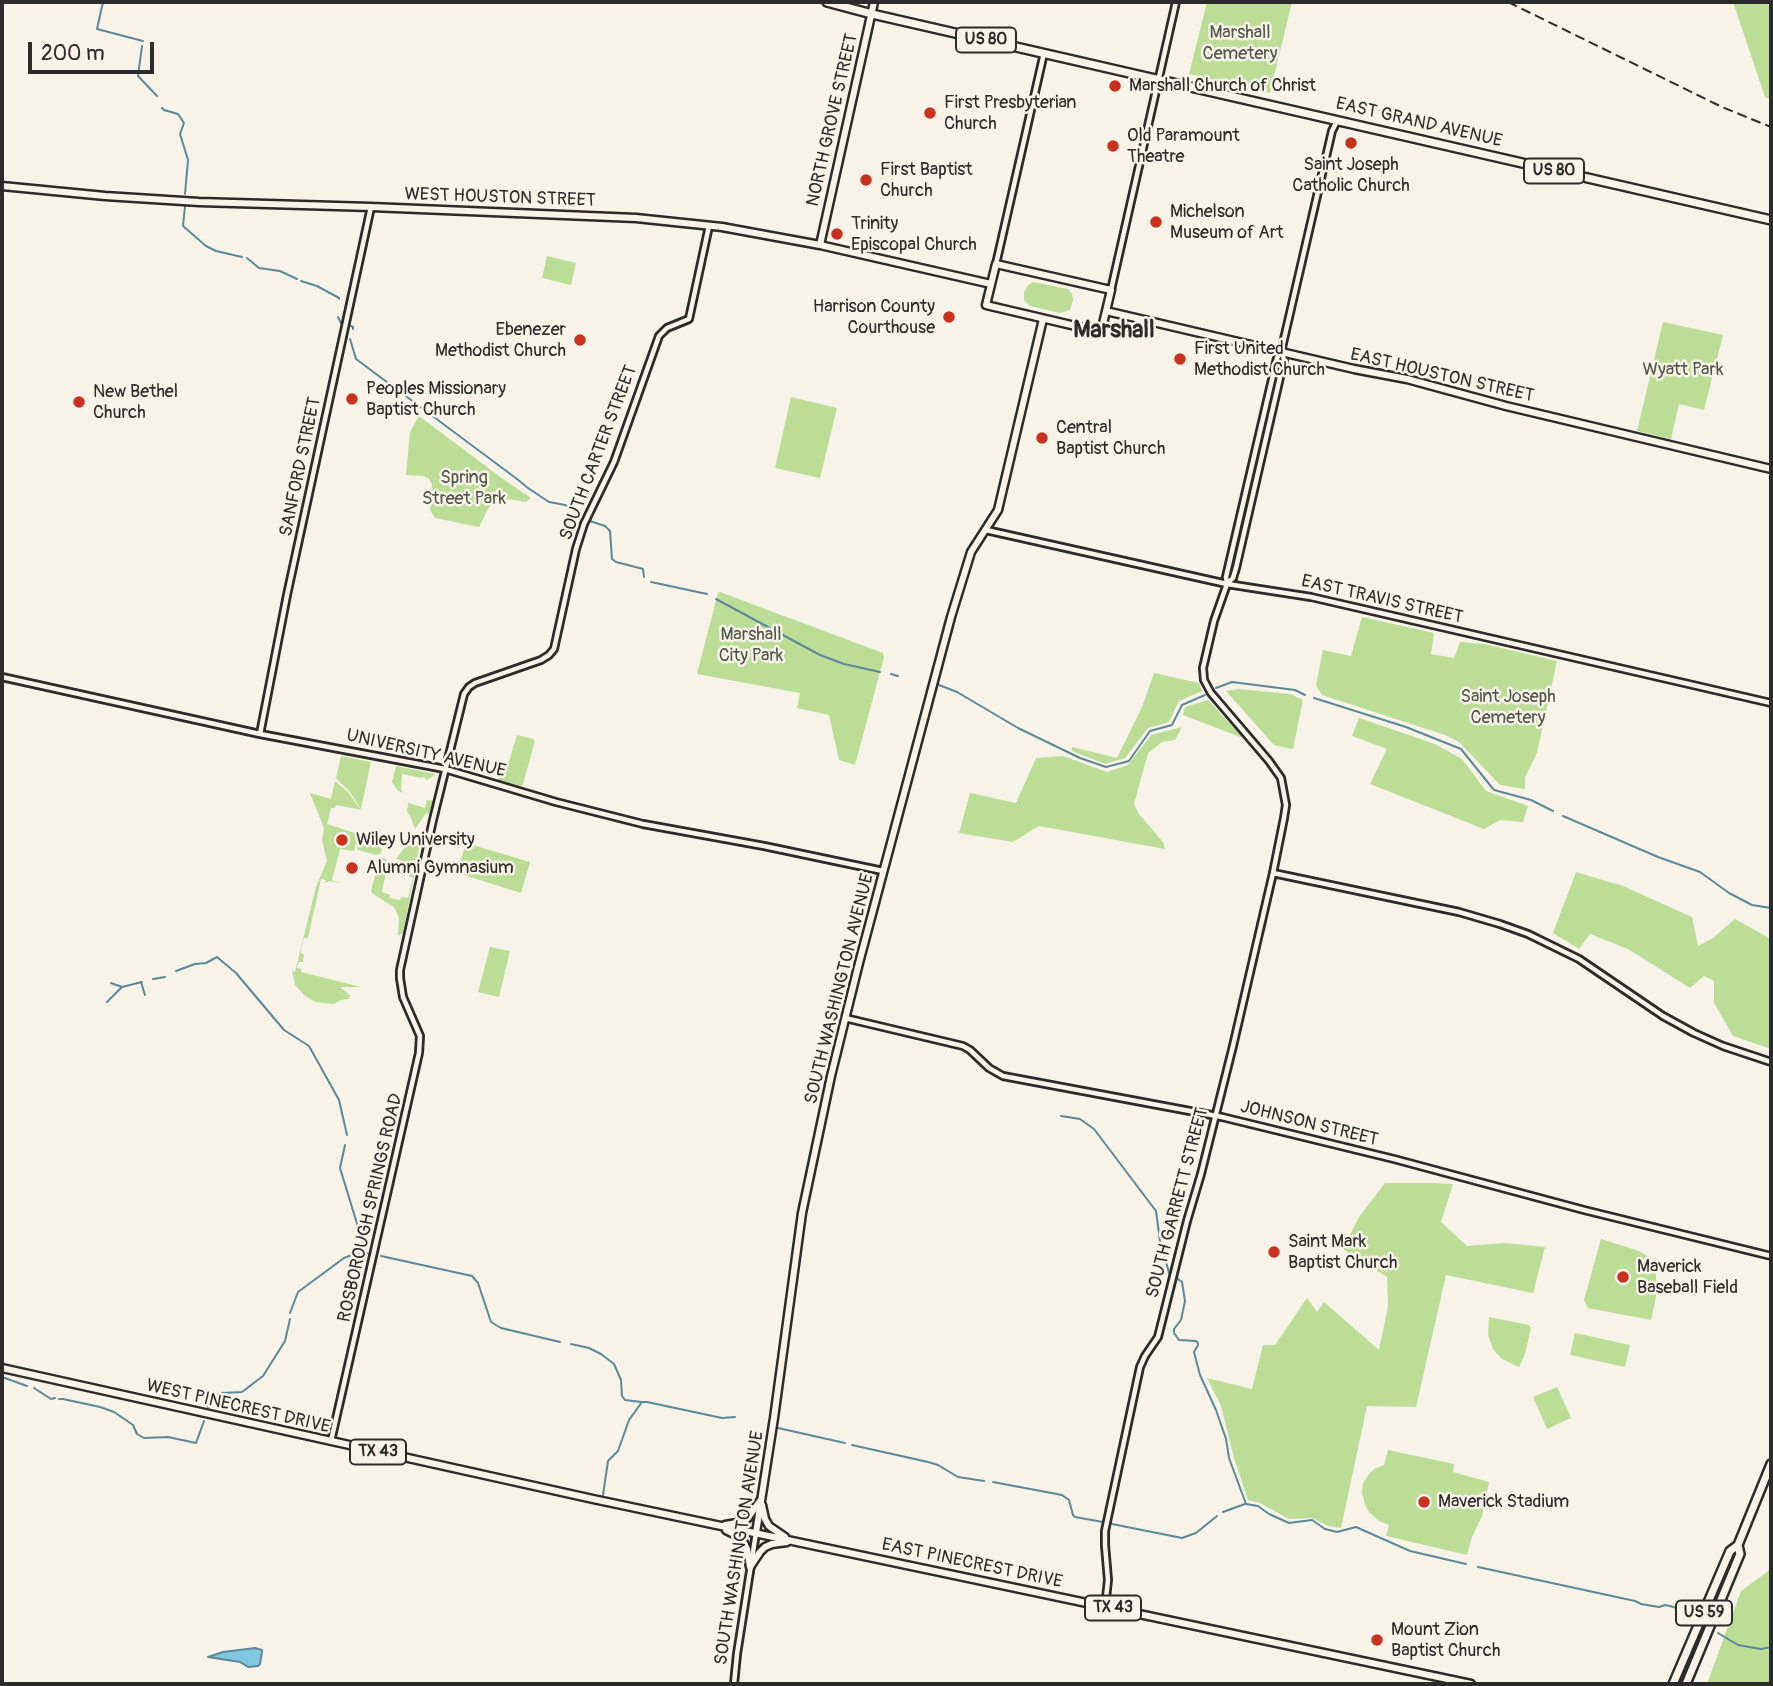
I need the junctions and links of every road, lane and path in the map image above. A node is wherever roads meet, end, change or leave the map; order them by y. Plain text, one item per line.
1 (827, 2) edge
2 (874, 2) edge
3 (1176, 2) edge
4 (872, 14) junction
5 (1044, 52) junction
6 (1159, 79) junction
7 (1337, 121) junction
8 (2, 186) edge
9 (371, 207) junction
10 (1771, 220) edge
11 (709, 226) junction
12 (820, 245) junction
13 (996, 264) junction
14 (991, 284) junction
15 (1111, 290) junction
16 (1106, 311) junction
17 (1043, 319) junction
18 (1282, 352) junction
19 (1771, 469) edge
20 (986, 530) junction
21 (1227, 584) junction
22 (2, 677) edge
23 (1771, 703) edge
24 (260, 734) junction
25 (445, 769) junction
26 (883, 871) junction
27 (1273, 873) junction
28 (845, 1018) junction
29 (1771, 1062) edge
30 (1216, 1116) junction
31 (1771, 1256) edge
32 (2, 1367) edge
33 (331, 1442) junction
34 (1771, 1464) edge
35 (761, 1499) junction
36 (718, 1525) junction
37 (756, 1533) junction
38 (793, 1541) junction
39 (1738, 1545) junction
40 (750, 1567) junction
41 (1105, 1607) junction
42 (734, 1684) edge
43 (1471, 1684) edge
44 (1673, 1684) edge
45 (1686, 1684) edge

1 - 4 highway, US 80
2 - 4 main road, NORTH GROVE STREET
3 - 6 street
4 - 5 highway, US 80
4 - 12 main road, NORTH GROVE STREET
5 - 6 highway, EAST GRAND AVENUE / US 80
5 - 13 street
6 - 7 highway, EAST GRAND AVENUE / US 80
6 - 15 street
7 - 10 highway, EAST GRAND AVENUE / US 80
7 - 18 street
8 - 9 main road, WEST HOUSTON STREET
9 - 11 main road, WEST HOUSTON STREET
9 - 24 street, SANFORD STREET
11 - 12 main road, WEST HOUSTON STREET
11 - 25 street, SOUTH CARTER STREET
12 - 14 main road, WEST HOUSTON STREET
13 - 14 main road
13 - 15 main road
14 - 17 main road
15 - 16 main road
16 - 17 main road
16 - 18 main road, EAST HOUSTON STREET
17 - 20 main road, SOUTH WASHINGTON AVENUE
18 - 19 main road, EAST HOUSTON STREET
18 - 21 street
20 - 21 street, EAST TRAVIS STREET
20 - 26 main road, SOUTH WASHINGTON AVENUE
21 - 23 street, EAST TRAVIS STREET
21 - 27 street, SOUTH GARRETT STREET
22 - 24 street, UNIVERSITY AVENUE
24 - 25 street, UNIVERSITY AVENUE
25 - 26 street, UNIVERSITY AVENUE
25 - 33 street, ROSBOROUGH SPRINGS ROAD
26 - 28 main road, SOUTH WASHINGTON AVENUE
27 - 29 street
27 - 30 street, SOUTH GARRETT STREET
28 - 30 street, JOHNSON STREET
28 - 35 main road, SOUTH WASHINGTON AVENUE
30 - 31 street, JOHNSON STREET
30 - 41 street, SOUTH GARRETT STREET
32 - 33 main road, WEST PINECREST DRIVE / TX 43
33 - 36 main road, WEST PINECREST DRIVE / TX 43
34 - 39 highway, US 59
35 - 36 main road
35 - 37 main road, SOUTH WASHINGTON AVENUE
35 - 38 main road
36 - 37 main road, WEST PINECREST DRIVE / TX 43
36 - 40 main road
37 - 38 main road, EAST PINECREST DRIVE / TX 43
37 - 40 street, SOUTH WASHINGTON AVENUE
38 - 40 main road
38 - 41 main road, EAST PINECREST DRIVE / TX 43
39 - 44 highway, US 59
39 - 45 highway, US 59
40 - 42 street, SOUTH WASHINGTON AVENUE
41 - 43 main road, EAST PINECREST DRIVE / TX 43

